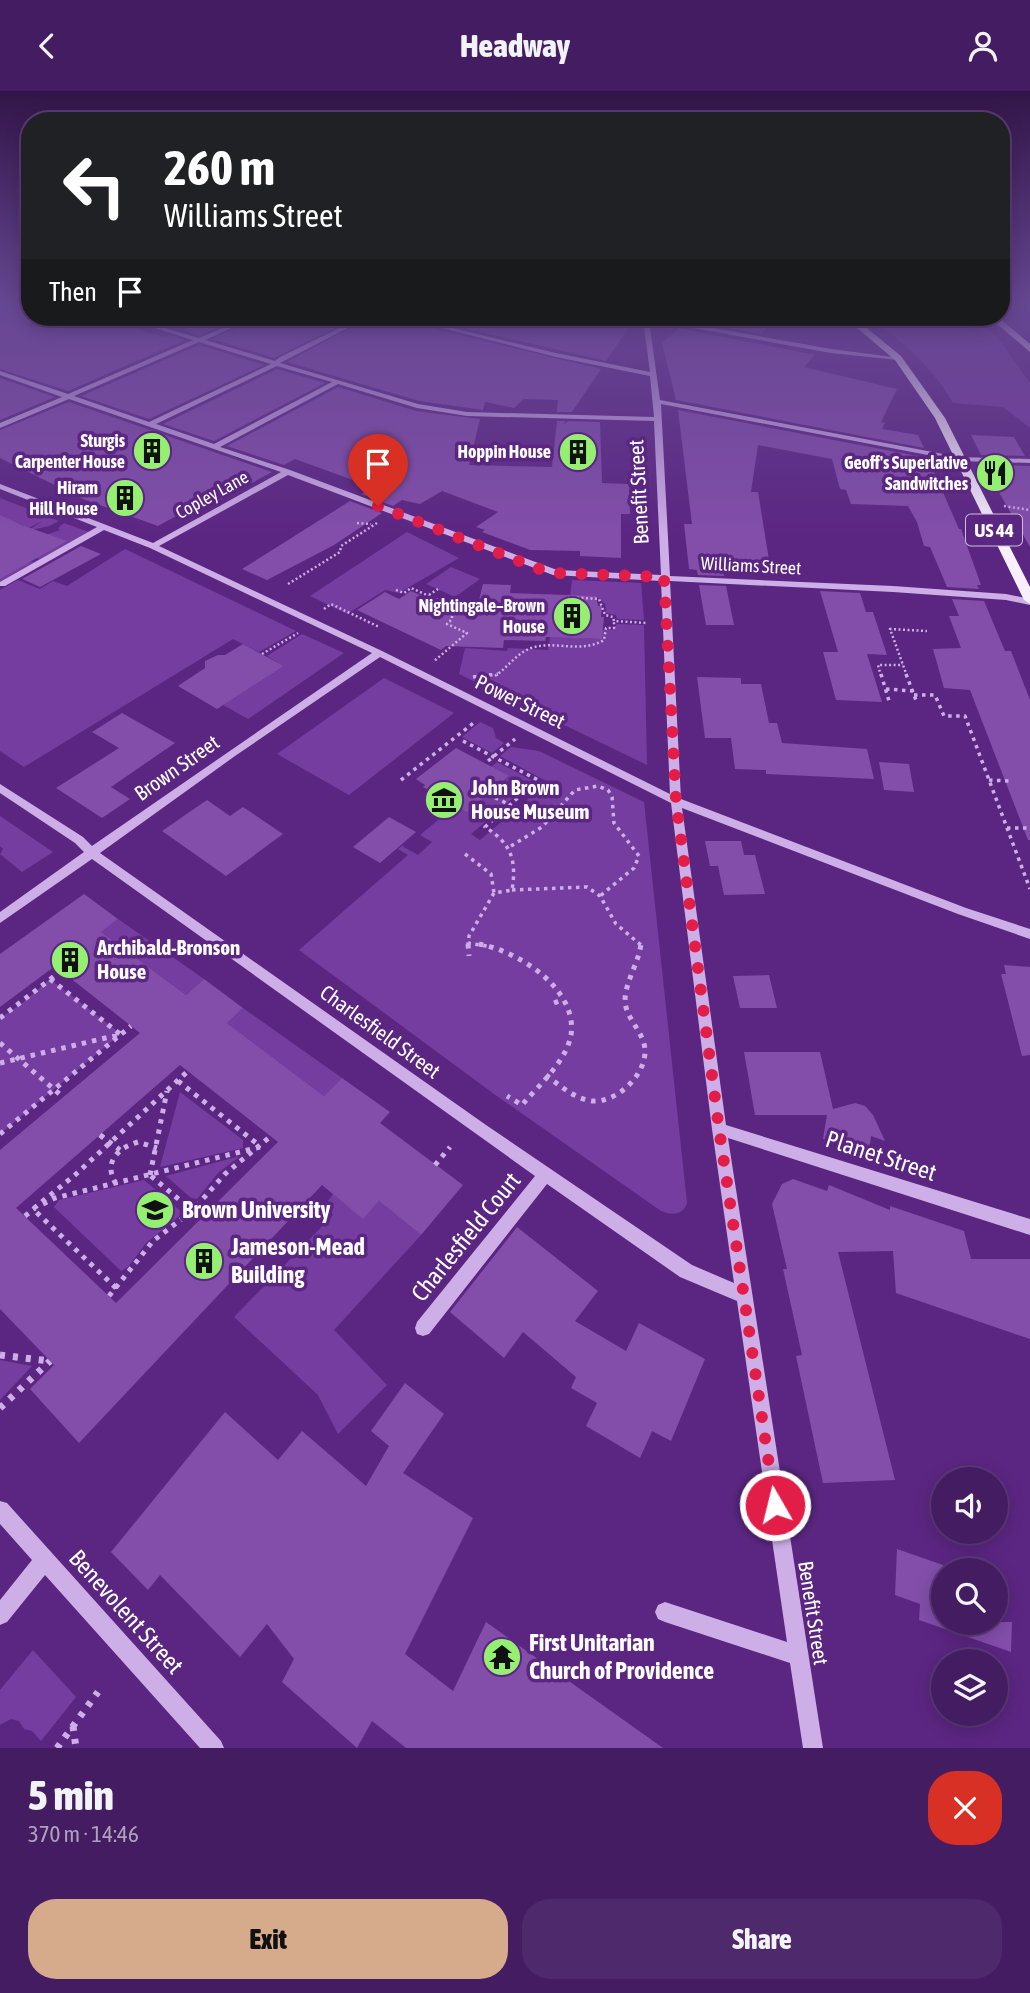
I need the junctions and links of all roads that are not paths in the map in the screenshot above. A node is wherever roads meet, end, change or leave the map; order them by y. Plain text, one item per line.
1 (29, 382) edge
2 (98, 382) edge
3 (236, 382) edge
4 (338, 382) edge
5 (339, 382) edge
6 (655, 382) edge
7 (915, 382) edge
8 (69, 395) junction
9 (657, 401) junction
10 (656, 419) junction
11 (151, 424) junction
12 (0, 426) edge
13 (214, 447) junction
14 (959, 459) junction
15 (1030, 461) edge
16 (287, 471) junction
17 (0, 486) edge
18 (105, 526) junction
19 (153, 546) junction
20 (664, 577) junction
21 (2, 584) dead end
22 (1030, 601) edge
23 (379, 653) junction
24 (0, 788) edge
25 (676, 801) junction
26 (92, 853) junction
27 (0, 918) edge
28 (1030, 934) edge
29 (719, 1129) junction
30 (546, 1174) junction
31 (1030, 1227) edge
32 (745, 1296) junction
33 (423, 1328) dead end
34 (0, 1510) edge
35 (44, 1561) junction
36 (664, 1612) dead end
37 (0, 1615) edge
38 (799, 1656) junction
39 (214, 1748) edge
40 (813, 1748) edge

1 - 8 street, Williams Street
2 - 8 street
3 - 11 street
4 - 13 street
5 - 10 street
6 - 9 street, Benefit Street
7 - 14 main road, US 44
8 - 11 street, Williams Street
8 - 12 street
9 - 10 street, Benefit Street
9 - 14 street
10 - 20 street, Benefit Street
11 - 13 street, Williams Street
13 - 16 street, Williams Street
14 - 15 street
14 - 22 main road, US 44
16 - 19 street, Copley Lane
16 - 20 street, Williams Street
17 - 18 street, Power Street
18 - 19 street, Power Street
18 - 21 street
19 - 23 street, Power Street
20 - 22 street, Williams Street
20 - 25 street, Benefit Street
23 - 25 street, Power Street
23 - 26 street, Brown Street
24 - 26 street, Charlesfield Street
25 - 28 street, Power Street
25 - 29 street, Benefit Street
26 - 27 street, Brown Street
26 - 30 street, Charlesfield Street
29 - 31 street, Planet Street
29 - 32 street, Benefit Street
30 - 32 street, Charlesfield Street
30 - 33 street, Charlesfield Court
32 - 38 street, Benefit Street
34 - 35 street, Benevolent Street
35 - 37 street
35 - 39 street, Benevolent Street
36 - 38 street
38 - 40 street, Benefit Street

